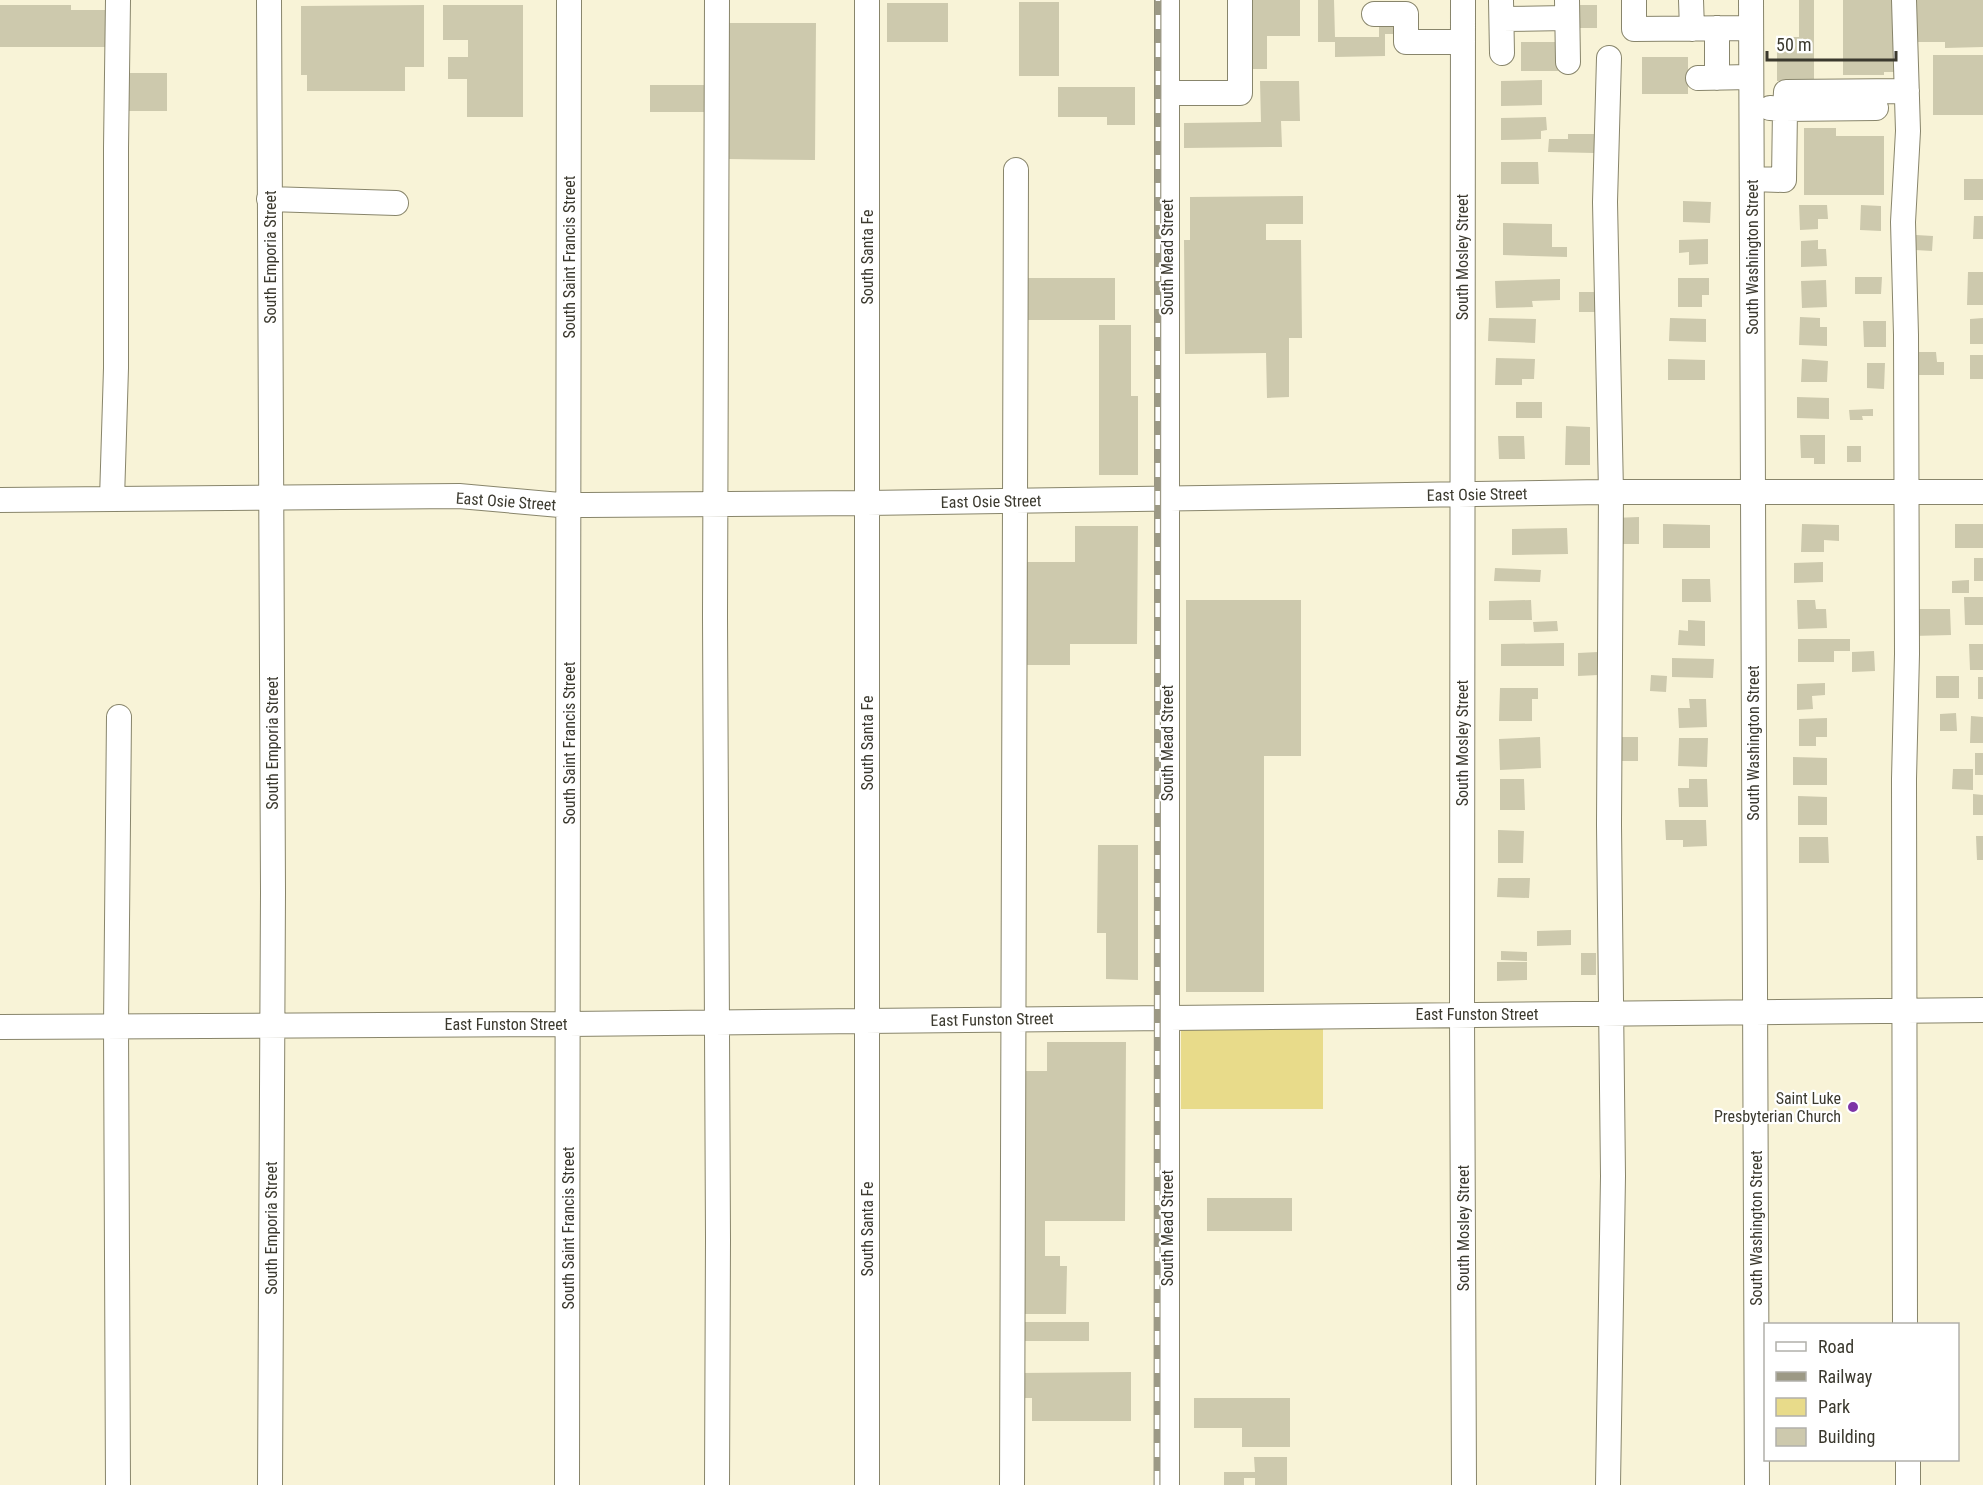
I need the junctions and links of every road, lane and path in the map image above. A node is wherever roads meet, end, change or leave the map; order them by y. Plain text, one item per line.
1 (118, 0) edge
2 (269, 0) edge
3 (569, 0) edge
4 (717, 0) edge
5 (867, 0) edge
6 (1167, 0) edge
7 (1240, 0) edge
8 (1463, 0) edge
9 (1634, 0) edge
10 (1691, 0) edge
11 (1751, 0) edge
12 (1904, 0) edge
13 (1502, 9) edge
14 (1567, 9) edge
15 (1374, 14) dead end
16 (1717, 28) junction
17 (1751, 28) junction
18 (1692, 29) junction
19 (1463, 42) junction
20 (1502, 53) dead end
21 (1609, 58) dead end
22 (1568, 62) dead end
23 (1751, 77) junction
24 (1907, 91) junction
25 (1167, 93) junction
26 (1752, 108) junction
27 (1876, 108) dead end
28 (1785, 109) junction
29 (1016, 170) dead end
30 (1752, 179) junction
31 (269, 198) junction
32 (396, 203) dead end
33 (1611, 492) junction
34 (1752, 492) junction
35 (1906, 492) junction
36 (1983, 492) edge
37 (1462, 494) junction
38 (270, 497) junction
39 (112, 499) junction
40 (1168, 499) junction
41 (0, 500) edge
42 (1013, 501) junction
43 (867, 503) junction
44 (715, 504) junction
45 (569, 505) junction
46 (119, 717) dead end
47 (1983, 1010) edge
48 (1905, 1011) junction
49 (1754, 1012) junction
50 (1610, 1013) junction
51 (1462, 1014) junction
52 (1166, 1017) junction
53 (1014, 1019) junction
54 (866, 1020) junction
55 (717, 1022) junction
56 (568, 1024) junction
57 (116, 1026) junction
58 (272, 1026) junction
59 (0, 1027) edge
60 (1905, 1323) edge
61 (1908, 1461) edge
62 (118, 1485) edge
63 (270, 1485) edge
64 (567, 1485) edge
65 (717, 1485) edge
66 (867, 1485) edge
67 (1012, 1485) edge
68 (1167, 1485) edge
69 (1464, 1485) edge
70 (1608, 1485) edge
71 (1757, 1485) edge
72 (1908, 1485) edge

1 - 39 street
2 - 31 street, South Emporia Street
3 - 45 street, South Saint Francis Street
4 - 44 street
5 - 43 street, South Santa Fe
6 - 25 street, South Mead Street
7 - 25 street
8 - 19 street, South Mosley Street
9 - 18 street
10 - 18 street
11 - 17 street, South Washington Street
12 - 24 street
13 - 14 street
13 - 20 street
14 - 22 street
15 - 19 street
16 - 17 street
16 - 18 street
16 - 23 street
17 - 23 street, South Washington Street
19 - 37 street, South Mosley Street
21 - 33 street
23 - 26 street, South Washington Street
24 - 28 street
24 - 35 street
25 - 40 street, South Mead Street
26 - 28 street
26 - 30 street, South Washington Street
27 - 28 street
28 - 30 street
29 - 42 street
30 - 34 street, South Washington Street
31 - 32 street
31 - 38 street, South Emporia Street
33 - 34 street, East Osie Street
33 - 37 street, East Osie Street
33 - 50 street
34 - 35 street, East Osie Street
34 - 49 street, South Washington Street
35 - 36 street, East Osie Street
35 - 48 street
37 - 40 street, East Osie Street
37 - 51 street, South Mosley Street
38 - 39 street, East Osie Street
38 - 45 street, East Osie Street
38 - 58 street, South Emporia Street
39 - 41 street, East Osie Street
40 - 42 street, East Osie Street
40 - 52 street, South Mead Street
42 - 43 street, East Osie Street
42 - 53 street
43 - 44 street, East Osie Street
43 - 54 street, South Santa Fe
44 - 45 street, East Osie Street
44 - 55 street
45 - 56 street, South Saint Francis Street
46 - 57 street
47 - 48 street, East Funston Street
48 - 49 street, East Funston Street
48 - 60 street
49 - 50 street, East Funston Street
49 - 71 street, South Washington Street
50 - 51 street, East Funston Street
50 - 70 street
51 - 52 street, East Funston Street
51 - 69 street, South Mosley Street
52 - 53 street, East Funston Street
52 - 68 street, South Mead Street
53 - 54 street, East Funston Street
53 - 67 street
54 - 55 street, East Funston Street
54 - 66 street, South Santa Fe
55 - 56 street, East Funston Street
55 - 65 street
56 - 58 street, East Funston Street
56 - 64 street, South Saint Francis Street
57 - 58 street, East Funston Street
57 - 59 street, East Funston Street
57 - 62 street
58 - 63 street, South Emporia Street
61 - 72 street

